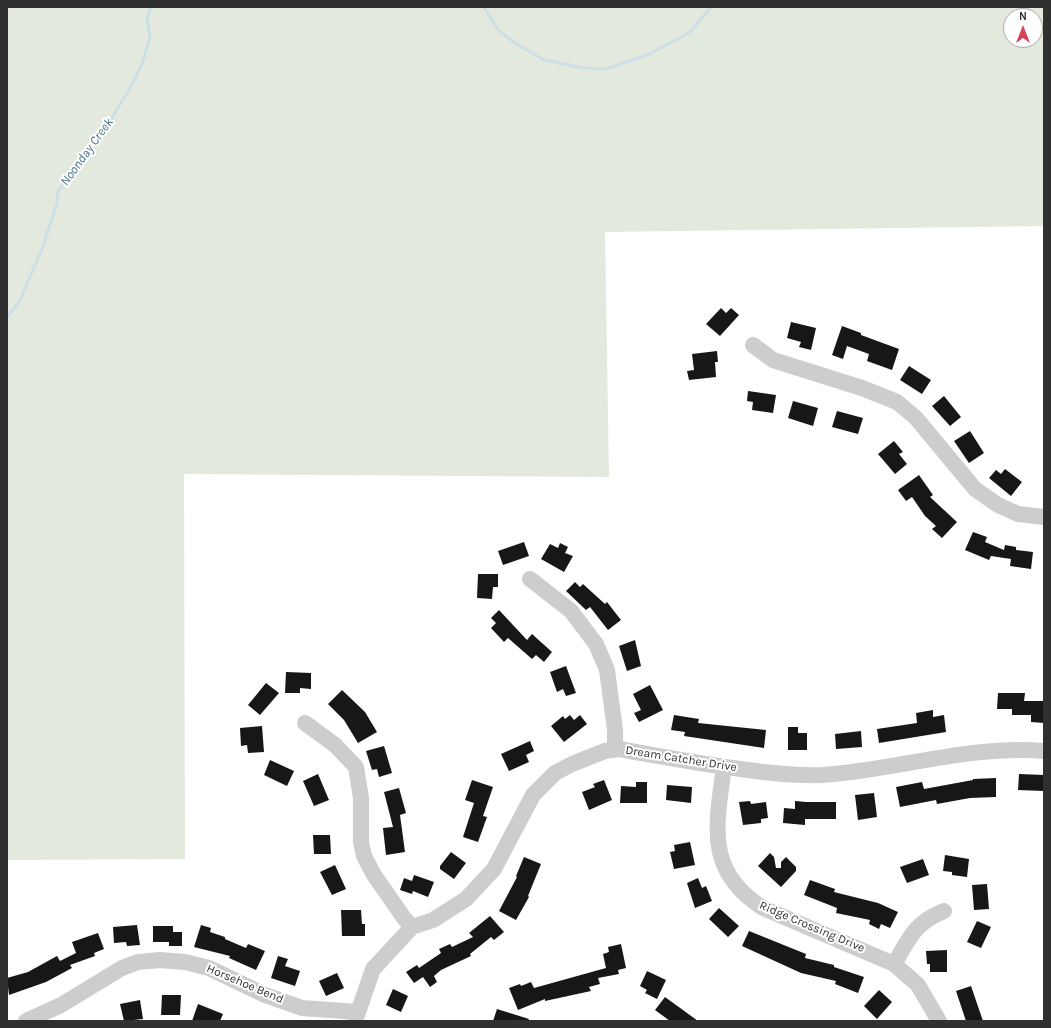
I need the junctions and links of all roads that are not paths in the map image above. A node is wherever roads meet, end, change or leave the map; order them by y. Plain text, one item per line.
1 (753, 345) dead end
2 (1044, 517) edge
3 (530, 580) dead end
4 (305, 723) dead end
5 (615, 749) junction
6 (1044, 751) edge
7 (724, 767) junction
8 (944, 911) dead end
9 (412, 926) junction
10 (894, 964) junction
11 (356, 1016) edge
12 (26, 1021) edge
13 (939, 1021) edge

1 - 2 street
3 - 5 street
4 - 9 street
5 - 7 street, Dream Catcher Drive
5 - 9 street, Dream Catcher Drive
6 - 7 street, Dream Catcher Drive
7 - 10 street, Ridge Crossing Drive
8 - 10 street
9 - 11 street
10 - 13 street, Ridge Crossing Drive
11 - 12 street, Horsehoe Bend

